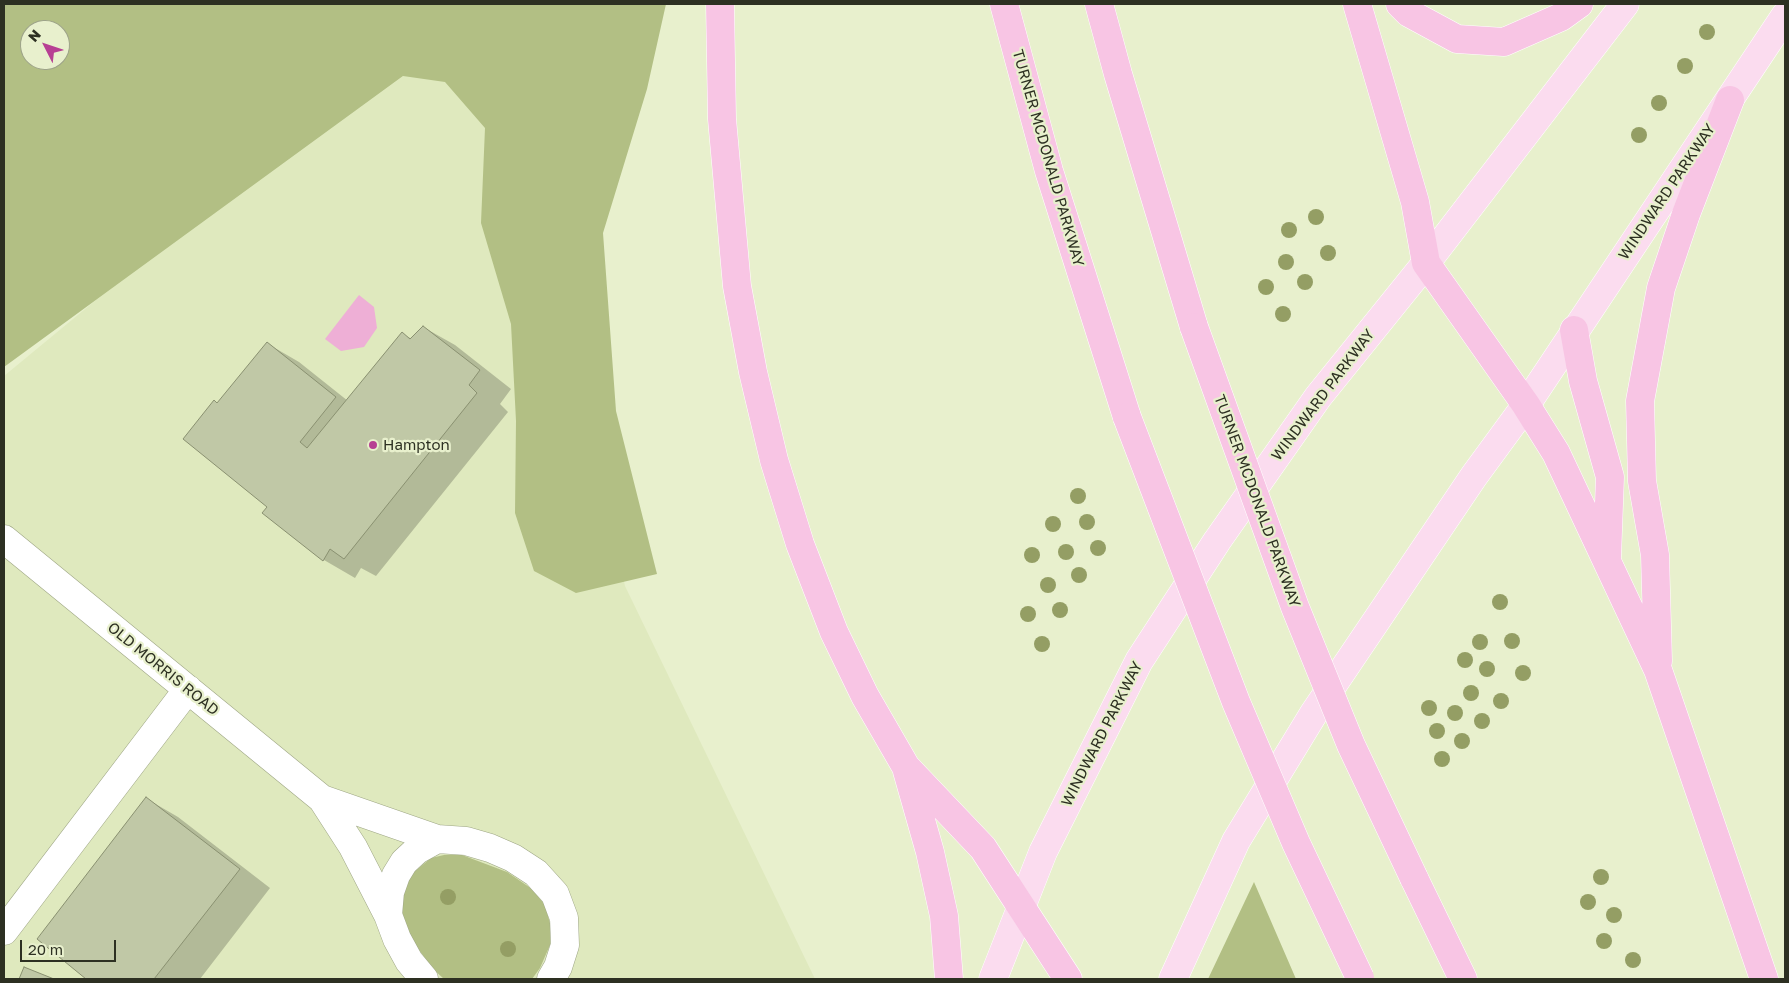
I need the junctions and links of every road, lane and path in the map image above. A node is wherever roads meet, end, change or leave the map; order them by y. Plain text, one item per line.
1 (720, 4) edge
2 (1004, 4) edge
3 (1099, 4) edge
4 (1357, 4) edge
5 (1400, 4) edge
6 (1579, 4) edge
7 (1624, 4) edge
8 (1785, 16) edge
9 (1730, 100) junction
10 (1426, 264) junction
11 (1574, 330) junction
12 (1526, 405) junction
13 (5, 542) edge
14 (1607, 564) junction
15 (1658, 670) junction
16 (188, 689) junction
17 (906, 767) junction
18 (322, 799) junction
19 (437, 839) junction
20 (1021, 904) junction
21 (388, 915) junction
22 (4, 931) edge
23 (424, 979) edge
24 (551, 979) edge
25 (949, 979) edge
26 (993, 979) edge
27 (1068, 979) edge
28 (1173, 979) edge
29 (1360, 979) edge
30 (1463, 979) edge
31 (1764, 979) edge

1 - 17 highway
2 - 29 highway, TURNER MCDONALD PARKWAY, bridge
3 - 30 highway, TURNER MCDONALD PARKWAY, bridge
4 - 10 highway
5 - 6 highway
7 - 10 main road, WINDWARD PARKWAY
8 - 9 main road, WINDWARD PARKWAY
9 - 11 main road, WINDWARD PARKWAY
9 - 15 highway
10 - 12 highway
10 - 20 main road, WINDWARD PARKWAY
11 - 12 main road, WINDWARD PARKWAY
11 - 14 highway
12 - 14 highway
12 - 28 main road, WINDWARD PARKWAY
13 - 16 street, OLD MORRIS ROAD
14 - 15 highway
15 - 31 highway
16 - 18 street, OLD MORRIS ROAD
16 - 22 street
17 - 20 highway
17 - 25 highway
18 - 19 street, OLD MORRIS ROAD
18 - 21 street, OLD MORRIS ROAD
19 - 21 street, OLD MORRIS ROAD
19 - 24 street, OLD MORRIS ROAD
20 - 26 main road, WINDWARD PARKWAY
20 - 27 highway
21 - 23 street, OLD MORRIS ROAD

